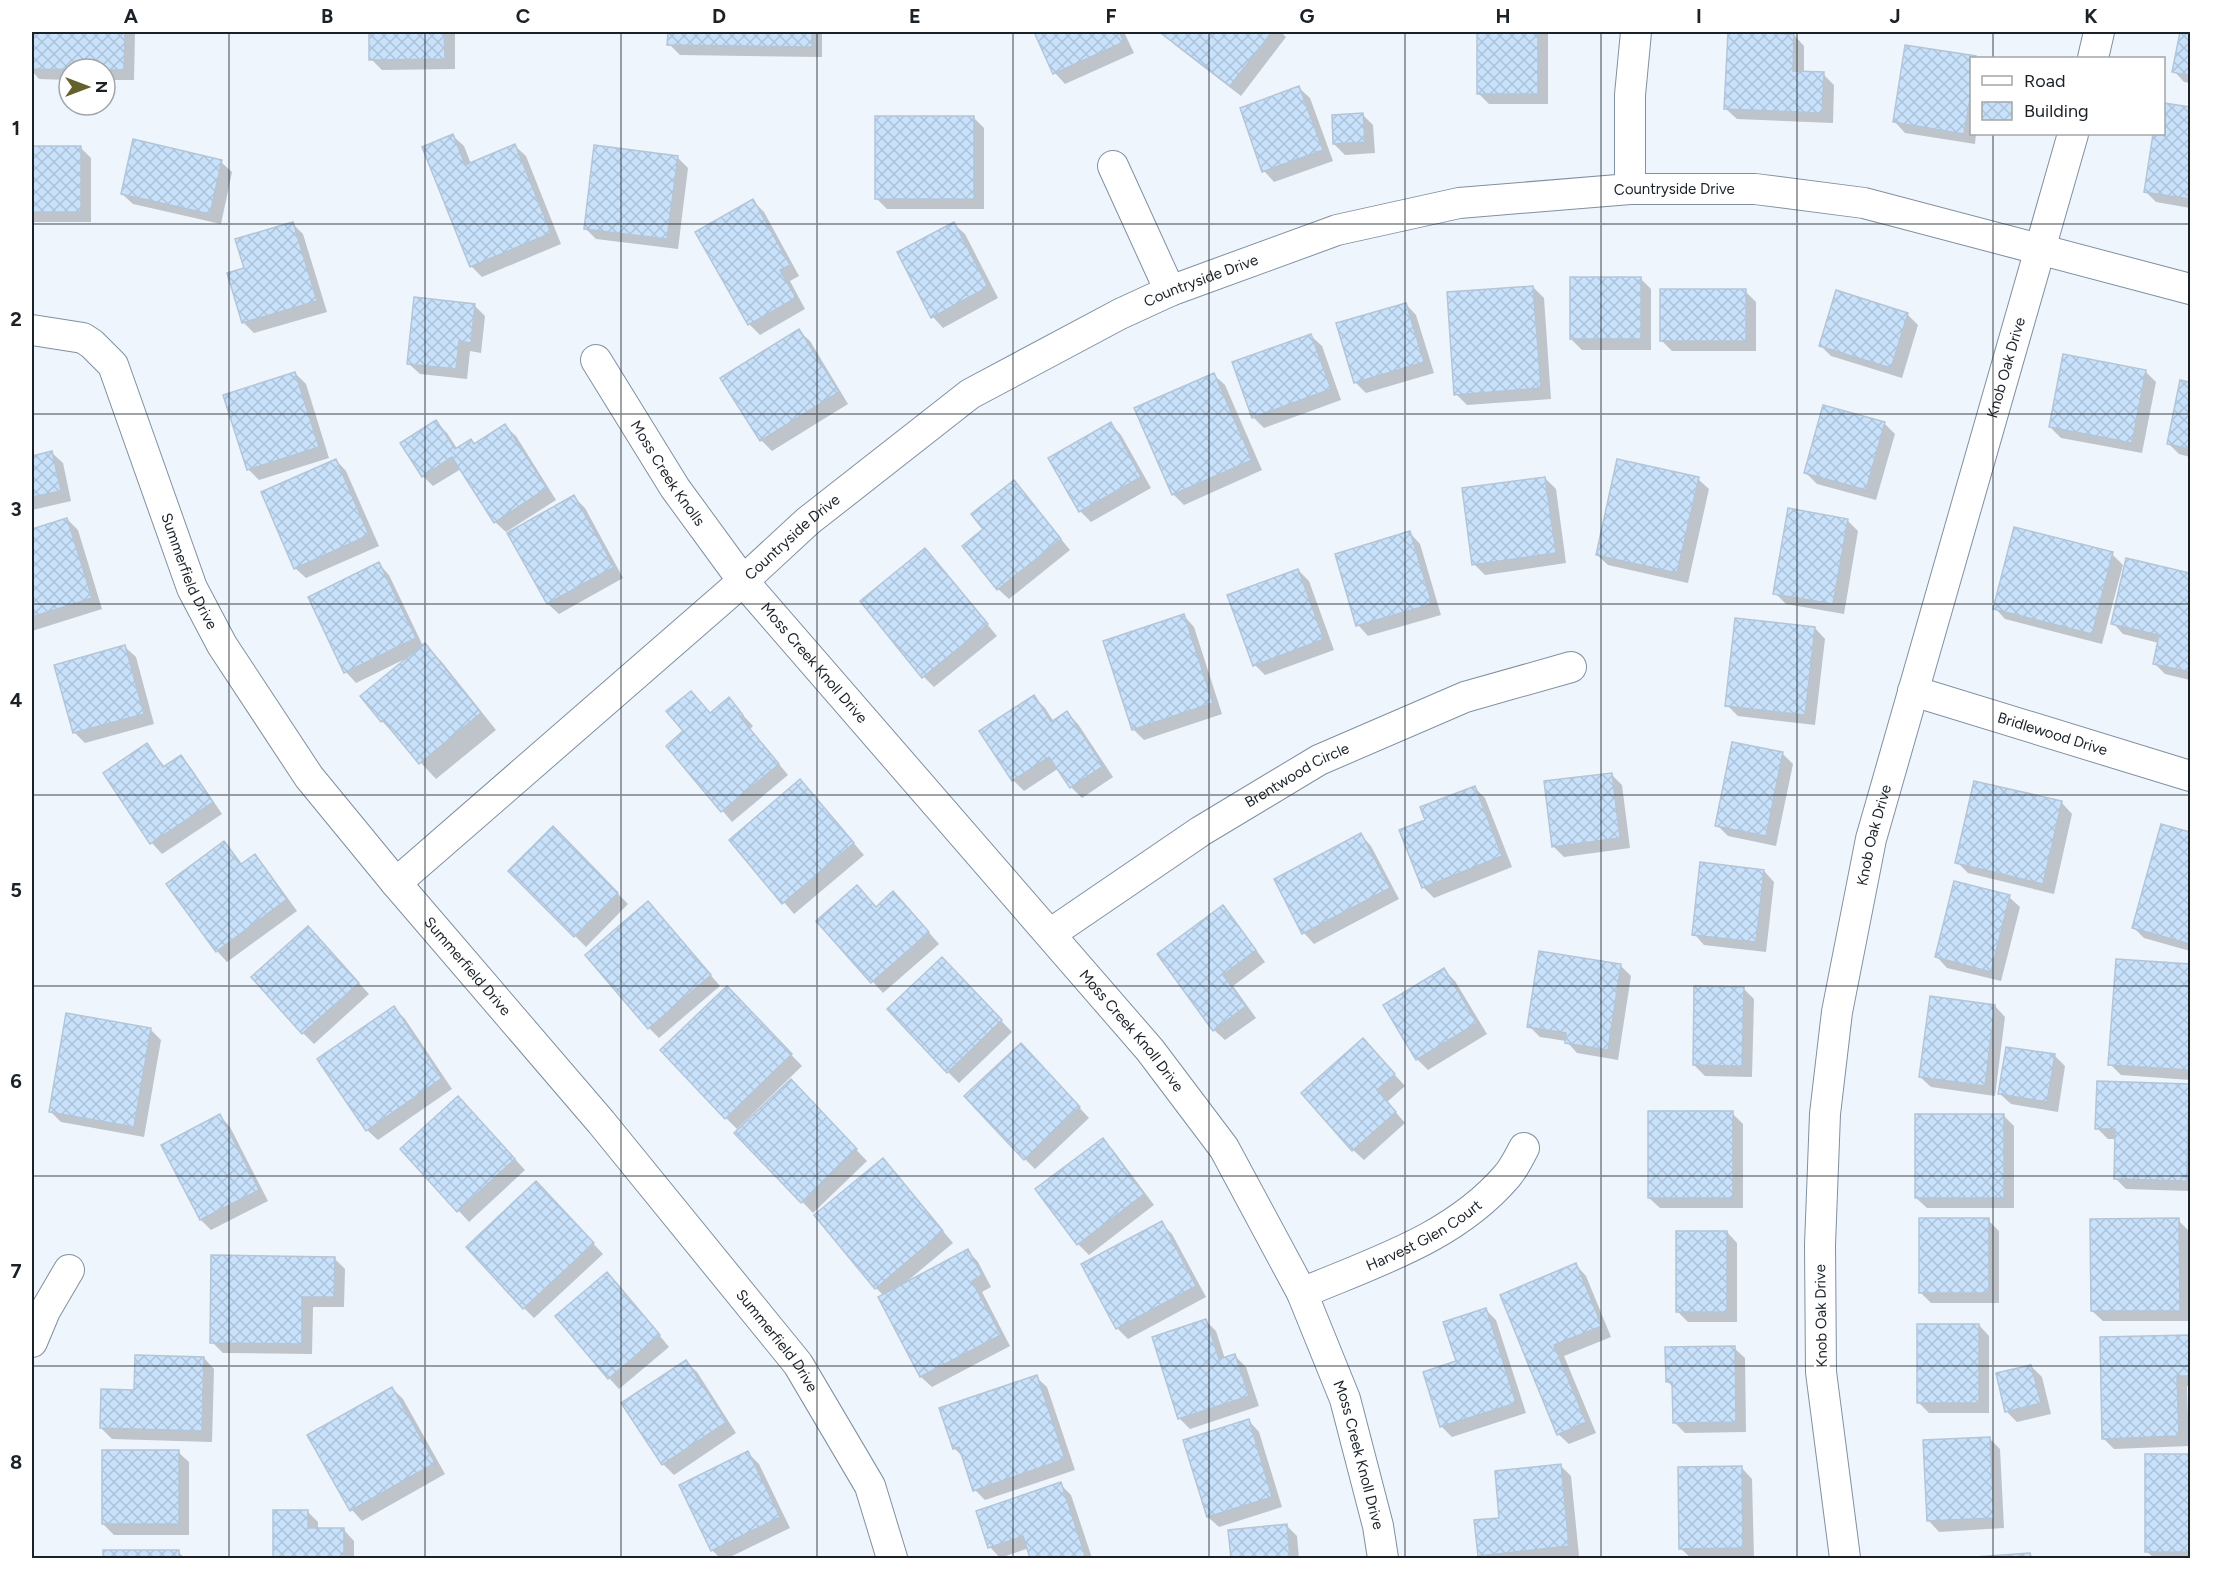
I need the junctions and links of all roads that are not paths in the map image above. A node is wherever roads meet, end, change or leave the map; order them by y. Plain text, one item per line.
1 (1636, 32) edge
2 (2099, 32) edge
3 (2093, 57) edge
4 (2073, 135) edge
5 (1113, 166) dead end
6 (1630, 189) junction
7 (2040, 249) junction
8 (2190, 289) edge
9 (1170, 291) junction
10 (32, 330) edge
11 (596, 360) dead end
12 (744, 581) junction
13 (1570, 667) dead end
14 (1913, 691) junction
15 (2190, 776) edge
16 (396, 883) junction
17 (1050, 934) junction
18 (1524, 1148) dead end
19 (69, 1270) dead end
20 (1302, 1293) junction
21 (32, 1342) edge
22 (892, 1558) edge
23 (1383, 1558) edge
24 (1845, 1558) edge

1 - 6 street
2 - 3 street
4 - 7 street, Knob Oak Drive
5 - 9 street
6 - 7 street, Countryside Drive
6 - 9 street, Countryside Drive
7 - 8 street, Countryside Drive
7 - 14 street, Knob Oak Drive
9 - 12 street, Countryside Drive
10 - 16 street, Summerfield Drive
11 - 12 street, Moss Creek Knolls
12 - 16 street, Countryside Drive
12 - 17 street, Moss Creek Knoll Drive
13 - 17 street, Brentwood Circle
14 - 15 street, Bridlewood Drive
14 - 24 street, Knob Oak Drive
16 - 22 street, Summerfield Drive
17 - 20 street, Moss Creek Knoll Drive
18 - 20 street, Harvest Glen Court
19 - 21 street
20 - 23 street, Moss Creek Knoll Drive

